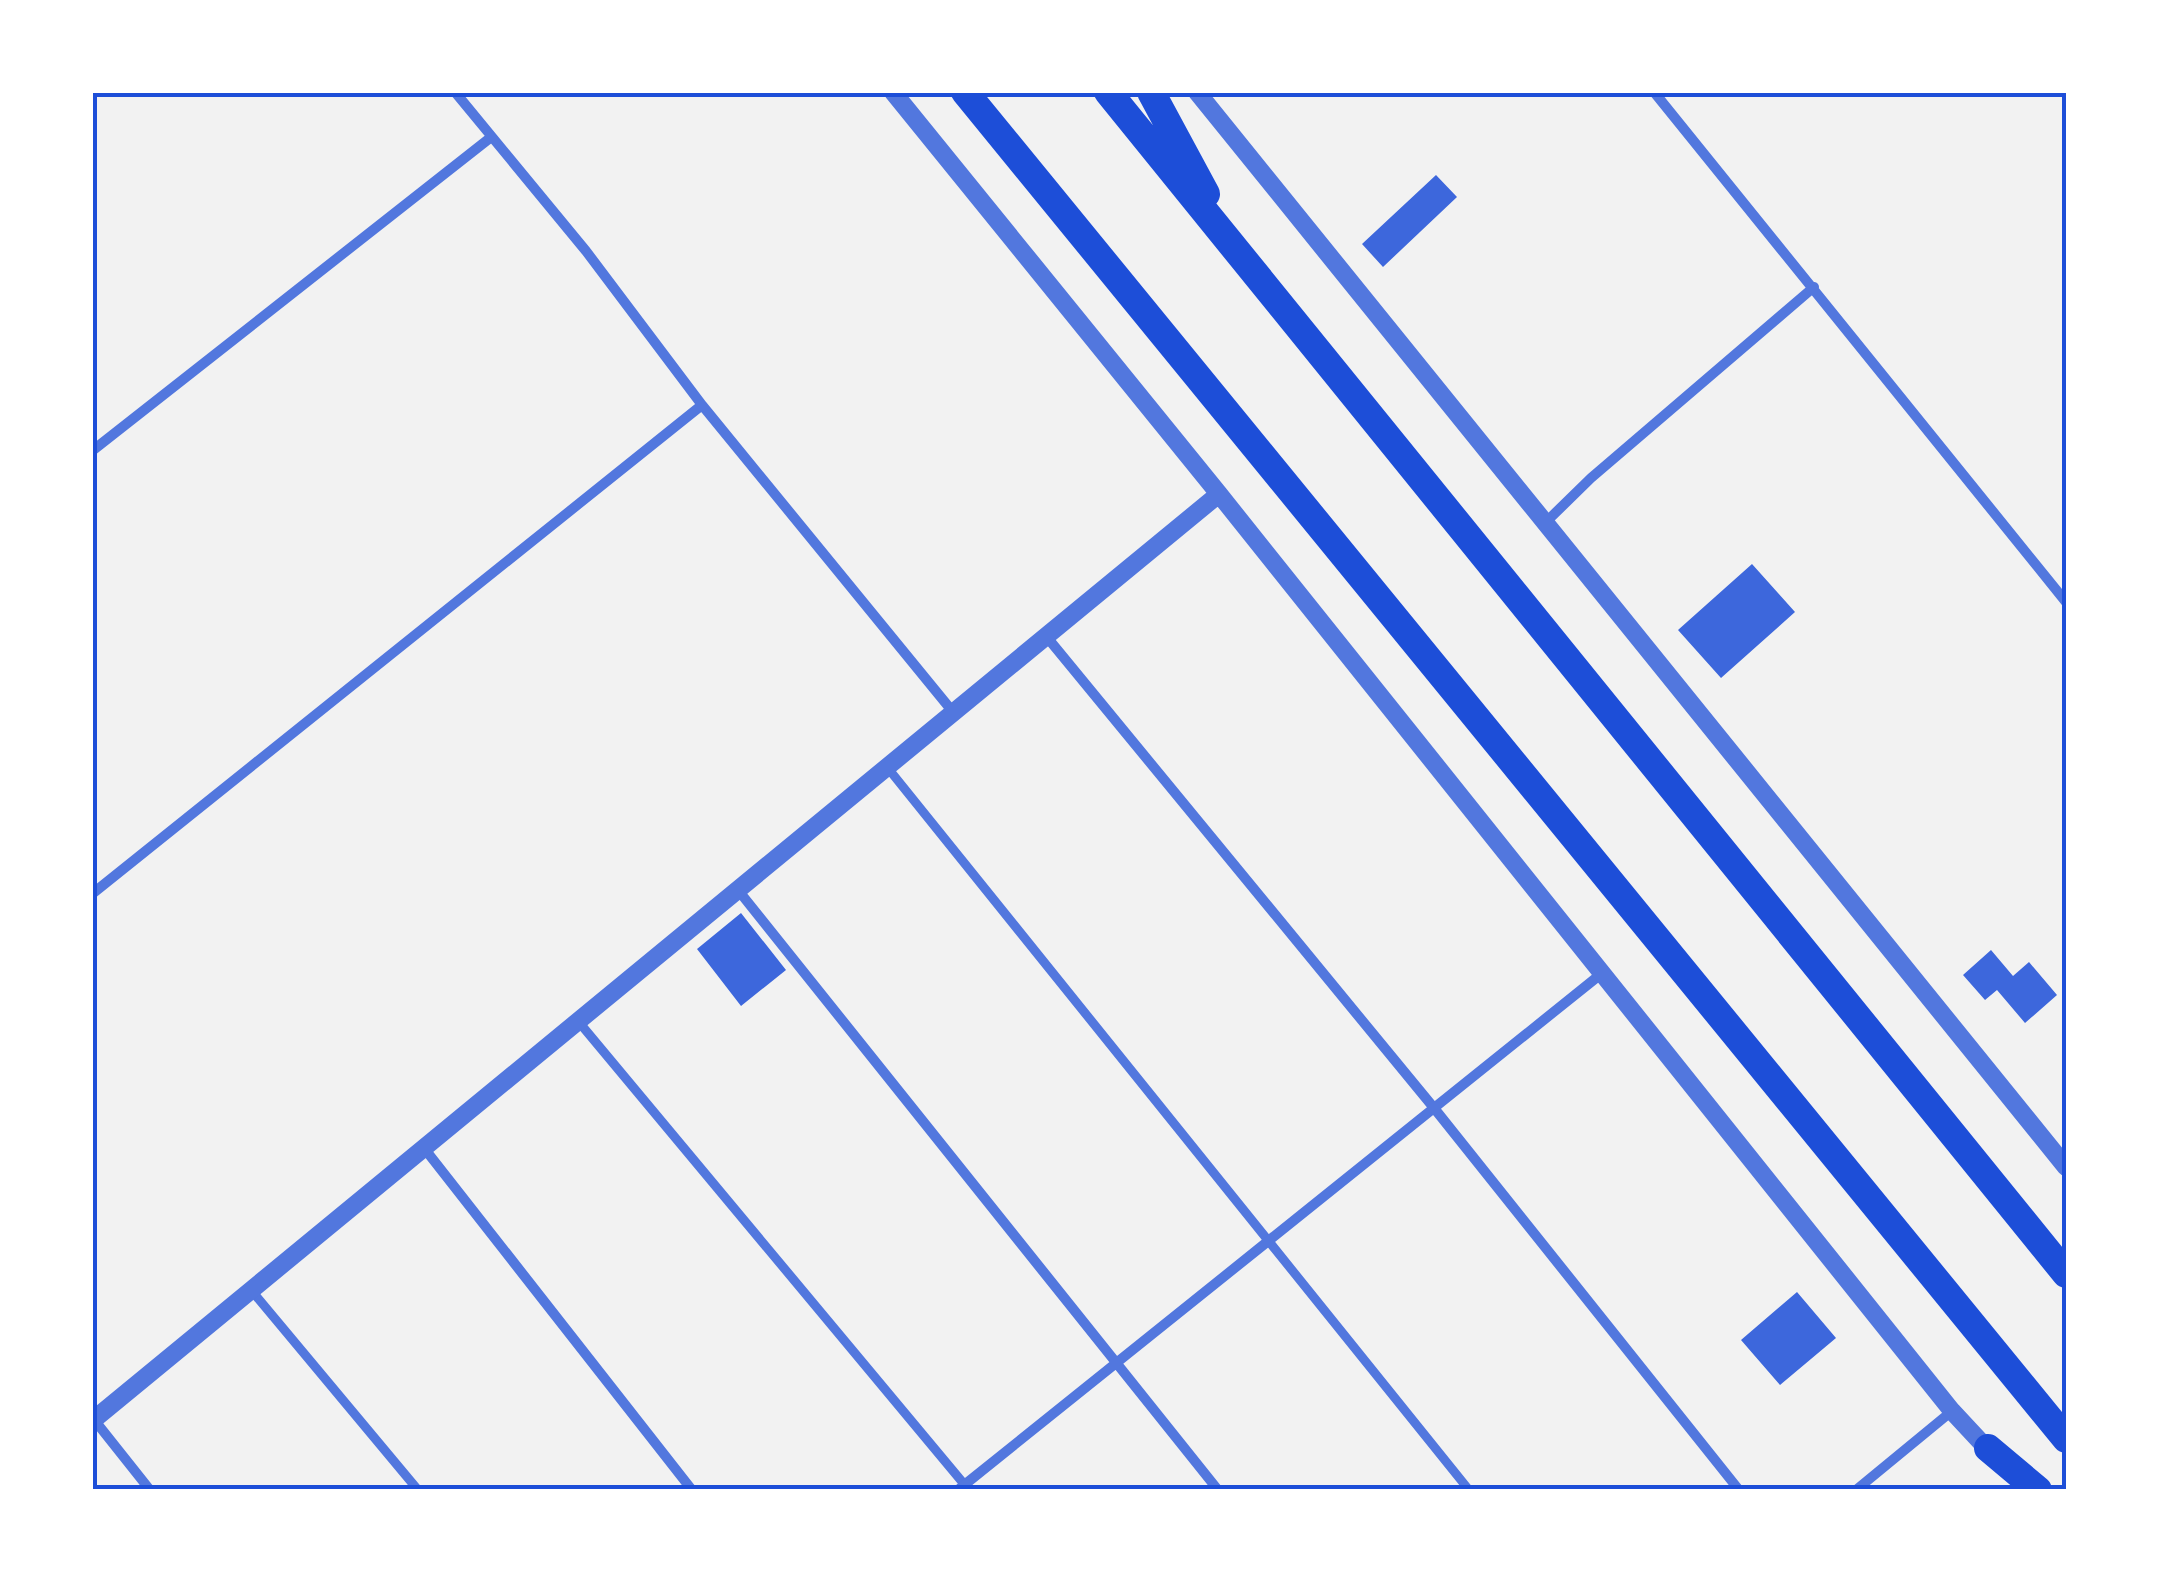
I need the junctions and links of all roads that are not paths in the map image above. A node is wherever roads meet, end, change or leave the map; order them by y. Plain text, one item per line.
1 (455, 92) edge
2 (894, 92) edge
3 (965, 92) edge
4 (1108, 92) edge
5 (1152, 92) edge
6 (1197, 92) edge
7 (1654, 92) edge
8 (490, 138) junction
9 (1238, 252) junction
10 (1814, 286) junction
11 (702, 405) junction
12 (92, 452) edge
13 (1219, 494) junction
14 (1546, 523) junction
15 (2066, 602) edge
16 (1046, 636) junction
17 (953, 712) junction
18 (887, 768) junction
19 (738, 890) junction
20 (92, 894) edge
21 (1601, 974) junction
22 (578, 1021) junction
23 (1434, 1108) junction
24 (424, 1148) junction
25 (2066, 1167) edge
26 (1270, 1240) junction
27 (2066, 1274) edge
28 (251, 1290) junction
29 (1117, 1363) junction
30 (1952, 1412) junction
31 (93, 1419) edge
32 (2066, 1439) edge
33 (1988, 1448) junction
34 (964, 1488) edge
35 (150, 1490) edge
36 (418, 1490) edge
37 (692, 1490) edge
38 (1218, 1490) edge
39 (1469, 1490) edge
40 (1739, 1490) edge
41 (1856, 1490) edge
42 (2021, 1490) edge
43 (2038, 1490) edge

1 - 8 street
2 - 13 street
3 - 32 highway
4 - 9 highway
5 - 9 highway
6 - 14 street
7 - 10 street
8 - 11 street
8 - 12 street
9 - 27 highway
10 - 14 street
10 - 15 street
11 - 17 street
11 - 20 street
13 - 16 street
13 - 21 street
14 - 25 street
16 - 17 street
16 - 23 street
17 - 18 street
18 - 19 street
18 - 26 street
19 - 22 street
19 - 29 street
21 - 23 street
21 - 30 street
22 - 24 street
22 - 34 street
23 - 26 street
23 - 40 street
24 - 28 street
24 - 37 street
26 - 29 street
26 - 39 street
28 - 31 street
28 - 36 street
29 - 34 street
29 - 38 street
30 - 33 street
30 - 41 street
31 - 35 street
33 - 42 street
33 - 43 highway

